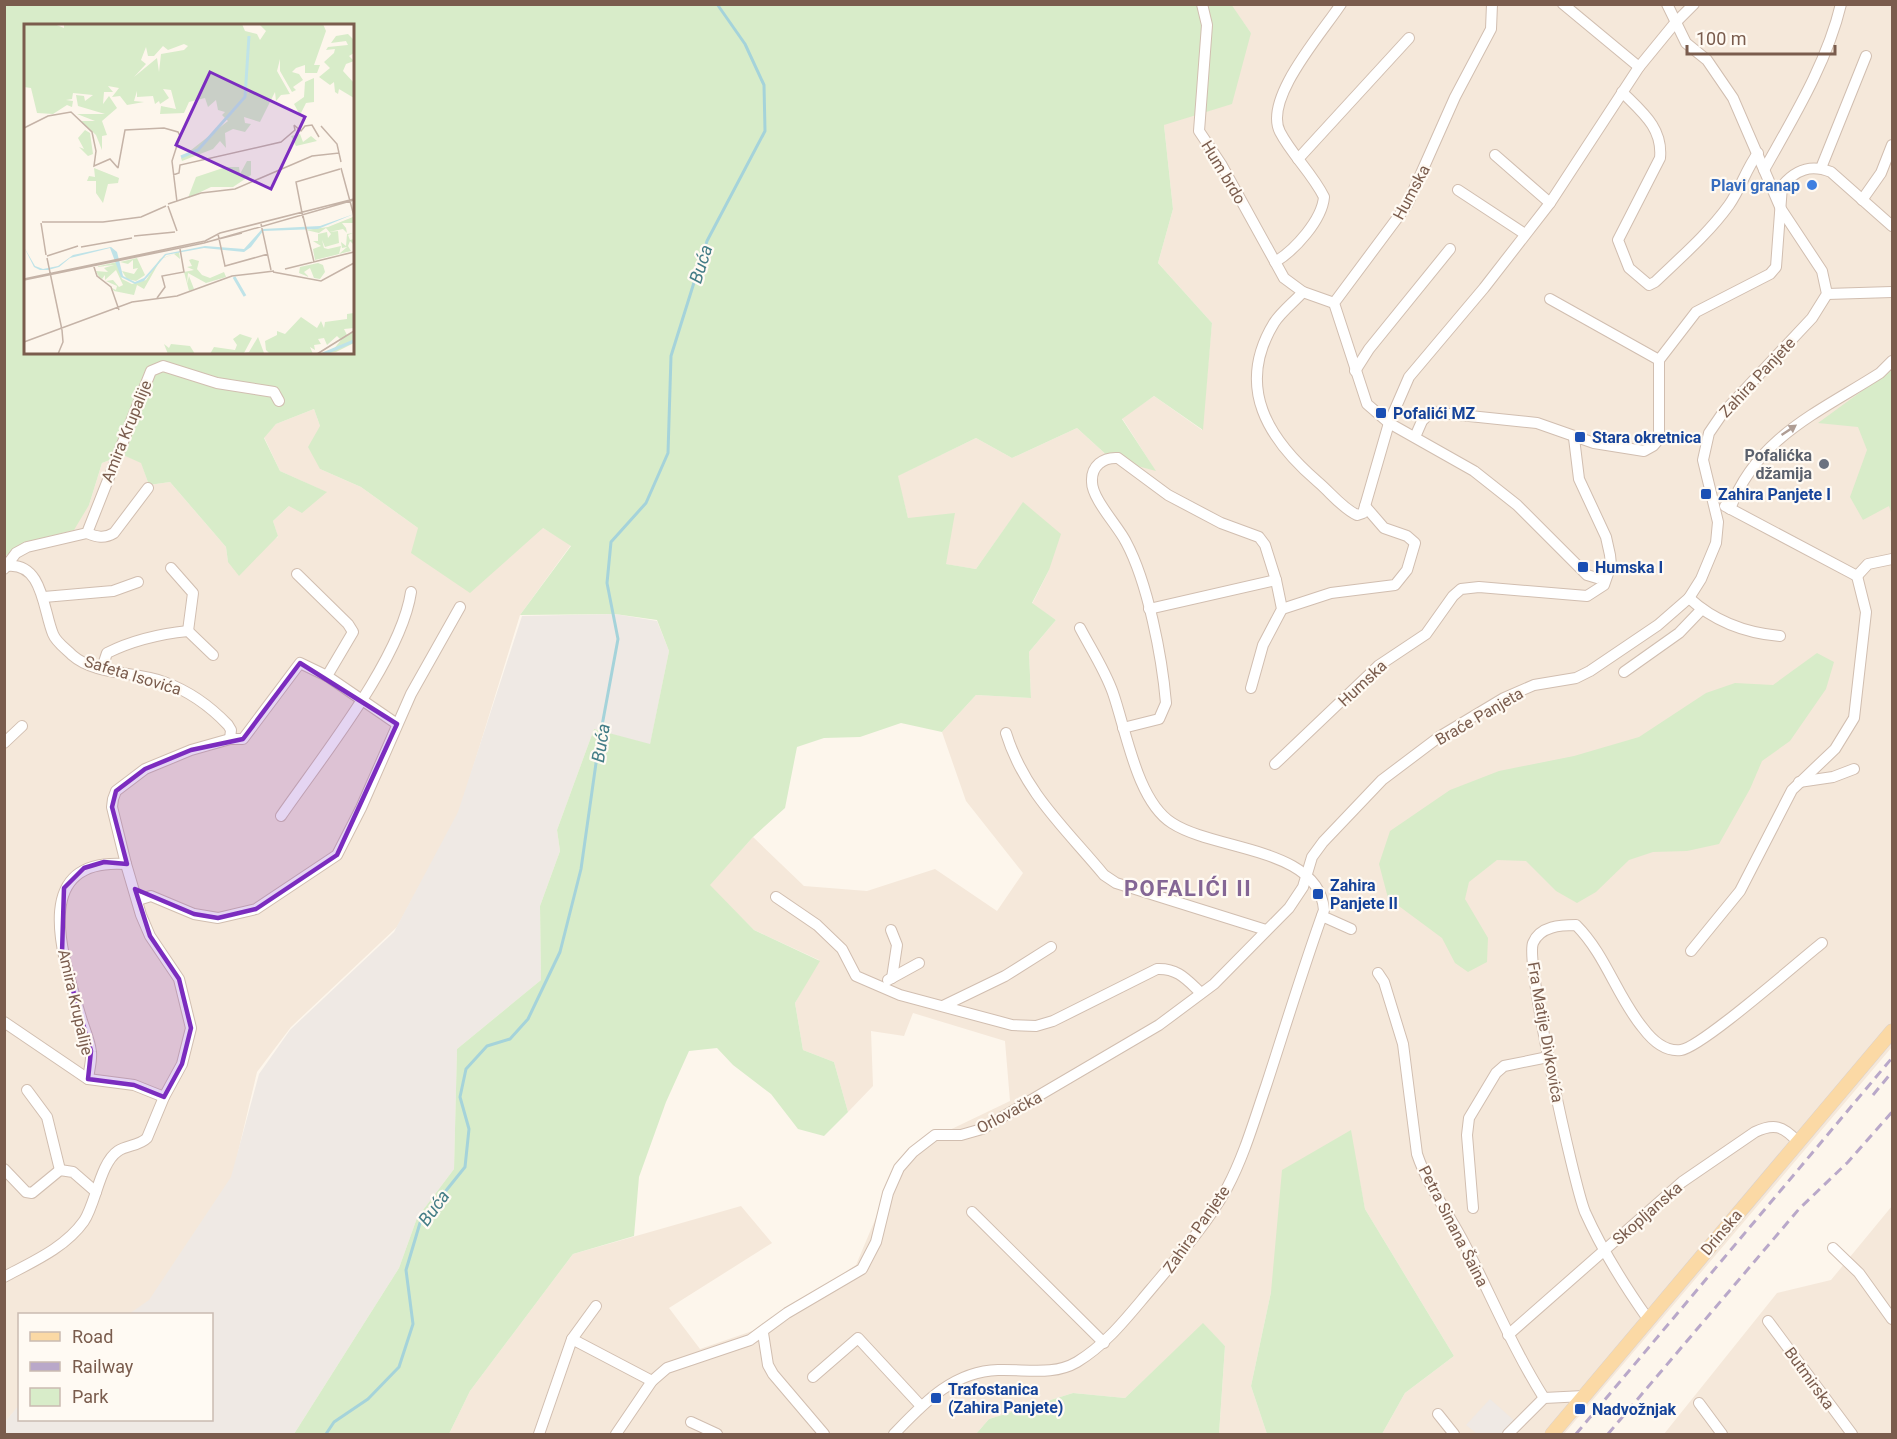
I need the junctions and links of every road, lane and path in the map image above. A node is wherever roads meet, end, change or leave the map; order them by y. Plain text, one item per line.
1 (1202, 4) edge
2 (1341, 4) edge
3 (1492, 4) edge
4 (1563, 4) edge
5 (1694, 4) edge
6 (1840, 4) edge
7 (1670, 6) edge
8 (1675, 22) junction
9 (1409, 38) dead end
10 (1866, 56) dead end
11 (1639, 67) junction
12 (1622, 92) junction
13 (1892, 145) edge
14 (1758, 153) junction
15 (1495, 155) dead end
16 (1298, 159) junction
17 (1821, 168) junction
18 (1764, 170) junction
19 (1458, 190) dead end
20 (1862, 200) junction
21 (1550, 203) junction
22 (1781, 209) junction
23 (1893, 226) edge
24 (1525, 234) junction
25 (1450, 249) dead end
26 (1275, 262) junction
27 (1303, 292) junction
28 (1893, 292) edge
29 (1827, 294) junction
30 (1550, 299) dead end
31 (1334, 303) junction
32 (1659, 360) junction
33 (1893, 361) edge
34 (1355, 371) junction
35 (279, 401) dead end
36 (1389, 423) junction
37 (1415, 437) junction
38 (1574, 438) junction
39 (148, 488) dead end
40 (1713, 501) junction
41 (1365, 506) junction
42 (1730, 509) junction
43 (87, 532) junction
44 (1893, 559) edge
45 (6, 567) edge
46 (171, 568) dead end
47 (1607, 571) junction
48 (297, 574) dead end
49 (1857, 576) junction
50 (1276, 580) junction
51 (138, 582) dead end
52 (411, 592) dead end
53 (44, 597) junction
54 (1689, 598) junction
55 (460, 608) dead end
56 (1149, 609) junction
57 (1282, 609) junction
58 (1702, 609) junction
59 (1080, 628) dead end
60 (188, 631) junction
61 (1780, 636) dead end
62 (213, 655) dead end
63 (102, 668) junction
64 (1624, 672) dead end
65 (327, 676) junction
66 (1251, 688) dead end
67 (361, 699) junction
68 (397, 724) junction
69 (22, 726) dead end
70 (1123, 728) junction
71 (1006, 733) dead end
72 (230, 739) junction
73 (4, 743) edge
74 (1275, 764) dead end
75 (1854, 769) dead end
76 (1799, 782) junction
77 (281, 816) dead end
78 (126, 864) junction
79 (1307, 873) junction
80 (776, 897) dead end
81 (138, 900) junction
82 (1322, 916) junction
83 (1351, 929) dead end
84 (891, 930) dead end
85 (1266, 930) junction
86 (1822, 943) dead end
87 (1051, 947) dead end
88 (1690, 951) dead end
89 (918, 963) dead end
90 (1378, 974) dead end
91 (892, 978) junction
92 (880, 985) junction
93 (1201, 993) junction
94 (943, 1006) junction
95 (4, 1022) edge
96 (1893, 1031) edge
97 (1548, 1057) junction
98 (88, 1079) junction
99 (27, 1090) dead end
100 (164, 1097) junction
101 (1797, 1141) junction
102 (4, 1169) edge
103 (60, 1170) junction
104 (96, 1192) junction
105 (1473, 1208) dead end
106 (972, 1212) dead end
107 (1833, 1248) dead end
108 (1604, 1251) junction
109 (4, 1278) edge
110 (596, 1306) dead end
111 (1648, 1318) junction
112 (1893, 1319) edge
113 (1768, 1321) dead end
114 (763, 1333) junction
115 (1508, 1335) junction
116 (572, 1339) junction
117 (1104, 1343) junction
118 (813, 1377) dead end
119 (652, 1381) junction
120 (1584, 1396) junction
121 (1544, 1398) junction
122 (1699, 1403) dead end
123 (921, 1406) junction
124 (1438, 1414) dead end
125 (690, 1422) dead end
126 (539, 1434) edge
127 (616, 1434) edge
128 (717, 1434) edge
129 (824, 1434) edge
130 (894, 1434) edge
131 (1454, 1434) edge
132 (1508, 1434) edge
133 (1552, 1434) edge
134 (1722, 1434) edge
135 (1852, 1434) edge

1 - 26 street, Hum brdo
2 - 16 street
3 - 31 street, Humska
4 - 11 street
5 - 8 street
6 - 18 street
7 - 8 street
8 - 11 street
8 - 14 street
9 - 16 street
10 - 17 street
11 - 12 street
12 - 14 street
12 - 21 street
13 - 20 street
14 - 18 street
15 - 21 street
16 - 26 street
17 - 20 street
17 - 22 street
18 - 22 street
19 - 24 street
20 - 23 street
21 - 24 street
22 - 29 street
22 - 32 street
24 - 36 street
25 - 34 street
26 - 27 street, Hum brdo
27 - 31 street, Hum brdo
27 - 41 street
28 - 29 street
29 - 40 street, Zahira Panjete
30 - 32 street
31 - 34 street
32 - 38 street
42 -> 33 street
34 - 36 street
35 - 43 street, Amira Krupalije
36 - 37 street
36 - 41 street
37 - 38 street
37 - 47 street
38 - 47 street
39 - 43 street
40 - 42 street
40 - 54 street, Zahira Panjete
41 - 57 street
42 - 49 street
43 - 45 street
44 - 49 street
45 - 53 street, Safeta Isovića
46 - 60 street
47 - 74 street, Humska
48 - 65 street
49 - 76 street
50 - 56 street
50 - 56 street
50 - 57 street
51 - 53 street
52 - 67 street
53 - 63 street, Safeta Isovića
54 - 58 street
54 - 79 street, Braće Panjeta
55 - 68 street
56 - 70 street
57 - 66 street
58 - 61 street
58 - 64 street
59 - 70 street
60 - 62 street
60 - 63 street
63 - 72 street, Safeta Isovića
65 - 67 street
65 - 72 street
67 - 68 street
67 - 77 street
68 - 81 street
69 - 73 street
70 - 79 street
71 - 85 street
72 - 78 street
75 - 76 street
76 - 88 street
78 - 81 street
78 - 98 street, Amira Krupalije
79 - 82 street, Zahira Panjete
79 - 85 street, Orlovačka
80 - 92 street
81 - 100 street
82 - 83 street
82 - 117 street, Zahira Panjete
84 - 91 street
85 - 93 street, Orlovačka
86 - 97 street, Fra Matije Divkovića
87 - 94 street
89 - 91 street
90 - 115 street, Petra Sinana Šaina
91 - 92 street
92 - 94 street
93 - 94 street
93 - 114 street, Orlovačka
95 - 98 street, Amira Krupalije
96 - 101 main road, Drinska
97 - 105 street
97 - 108 street, Fra Matije Divkovića
98 - 100 street, Amira Krupalije
99 - 103 street
100 - 104 street
101 - 108 street, Skopljanska
101 - 111 main road, Drinska
102 - 103 street
103 - 104 street
104 - 109 street
106 - 117 street
107 - 112 street
108 - 111 street, Fra Matije Divkovića
108 - 115 street, Skopljanska
110 - 116 street
111 - 120 main road, Drinska
113 - 135 street, Butmirska
114 - 119 street, Orlovačka
114 - 129 street
115 - 121 street, Petra Sinana Šaina
116 - 119 street
116 - 126 street
117 - 123 street, Zahira Panjete
118 - 123 street
119 - 127 street
120 - 121 street
120 - 133 main road, Drinska
121 - 132 street
122 - 134 street
123 - 130 street, Zahira Panjete
124 - 131 street
125 - 128 street

